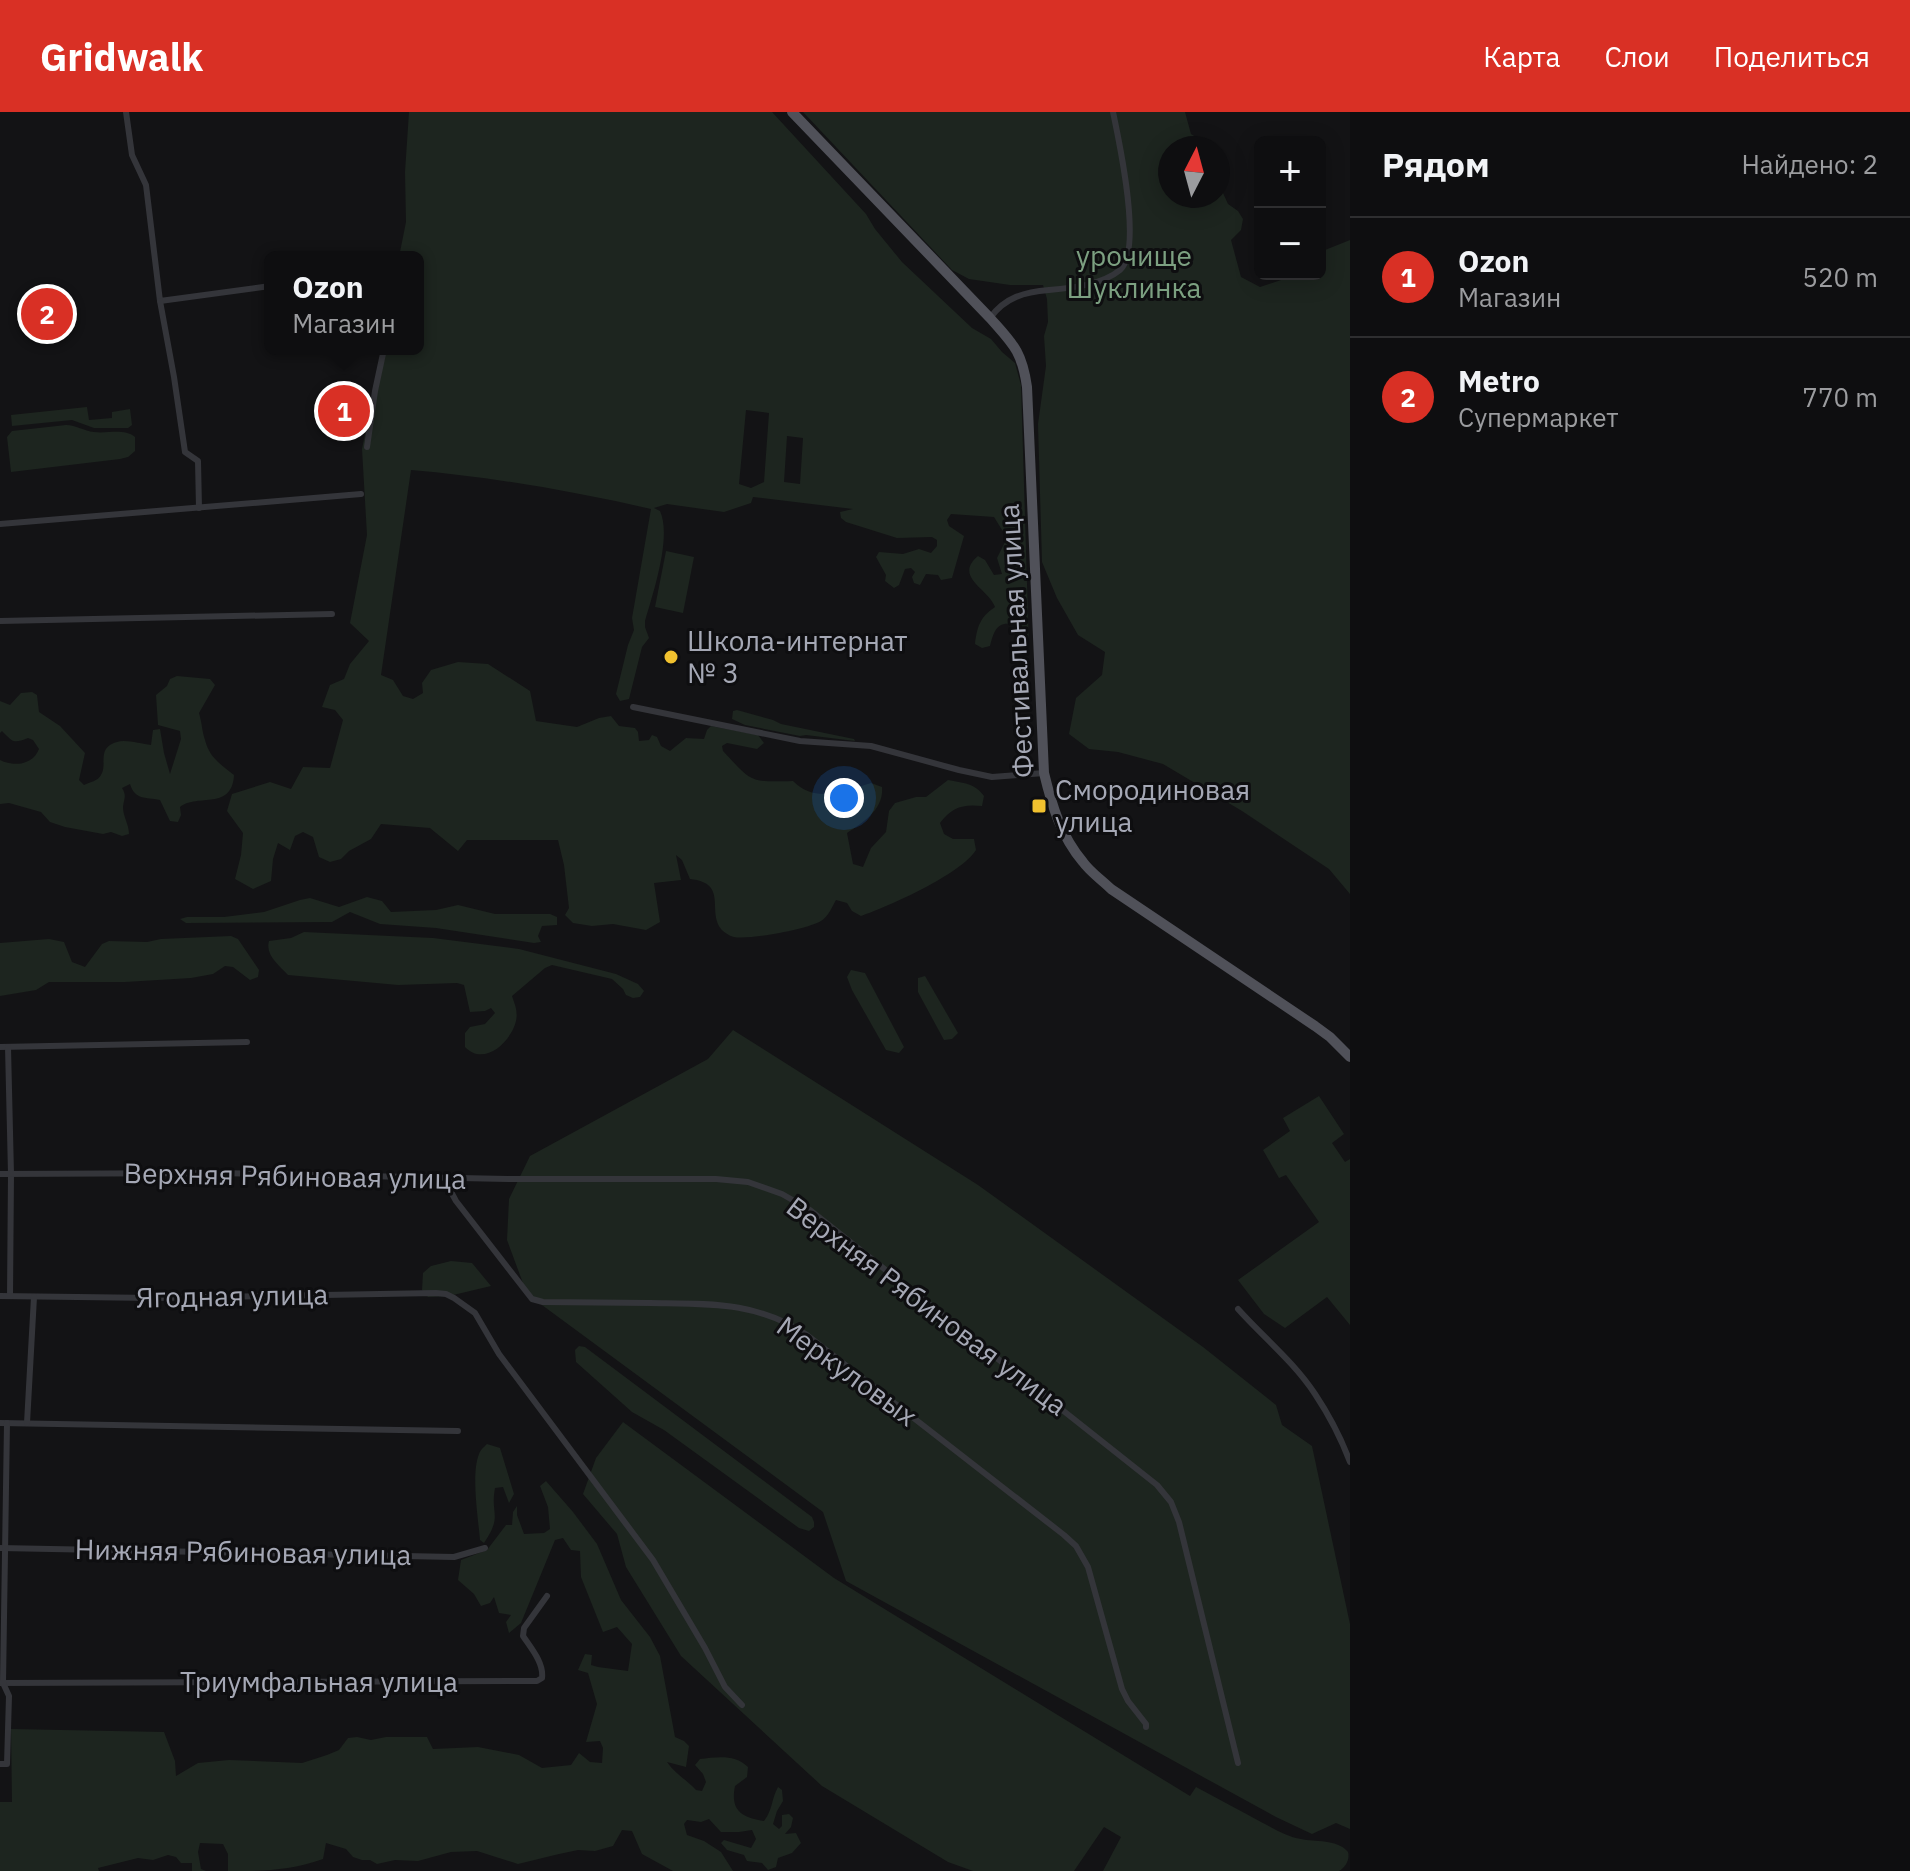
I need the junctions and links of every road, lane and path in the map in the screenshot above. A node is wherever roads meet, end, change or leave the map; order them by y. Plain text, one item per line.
1 (126, 112) edge
2 (792, 112) edge
3 (1113, 112) edge
4 (264, 287) edge
5 (160, 301) junction
6 (990, 318) junction
7 (383, 355) edge
8 (367, 447) dead end
9 (361, 494) dead end
10 (199, 508) junction
11 (0, 524) edge
12 (332, 614) dead end
13 (0, 621) edge
14 (633, 707) dead end
15 (1044, 773) junction
16 (247, 1042) dead end
17 (4, 1047) edge
18 (1350, 1057) edge
19 (0, 1174) edge
20 (11, 1174) junction
21 (448, 1177) junction
22 (0, 1296) edge
23 (10, 1296) junction
24 (34, 1297) junction
25 (1238, 1309) dead end
26 (3, 1423) edge
27 (27, 1423) junction
28 (458, 1431) dead end
29 (1350, 1462) edge
30 (3, 1548) edge
31 (485, 1548) dead end
32 (547, 1596) dead end
33 (2, 1683) edge
34 (742, 1705) dead end
35 (1146, 1727) dead end
36 (1238, 1763) dead end
37 (0, 1764) edge

1 - 5 street
2 - 6 main road, Фестивальная улица
3 - 6 street
4 - 5 street
5 - 10 street
6 - 15 main road, Фестивальная улица
7 - 8 street
9 - 10 street
10 - 11 street
12 - 13 street
14 - 15 street
15 - 18 main road, Фестивальная улица
16 - 17 street
17 - 20 street
19 - 20 street, Верхняя Рябиновая улица
20 - 21 street, Верхняя Рябиновая улица
20 - 23 street
21 - 35 street, Меркуловых
21 - 36 street, Верхняя Рябиновая улица
22 - 23 street, Ягодная улица
23 - 24 street, Ягодная улица
24 - 27 street
24 - 34 street, Ягодная улица
25 - 29 street
26 - 27 street
26 - 30 street
27 - 28 street
30 - 31 street, Нижняя Рябиновая улица
30 - 33 street
32 - 33 street, Триумфальная улица
33 - 37 street

